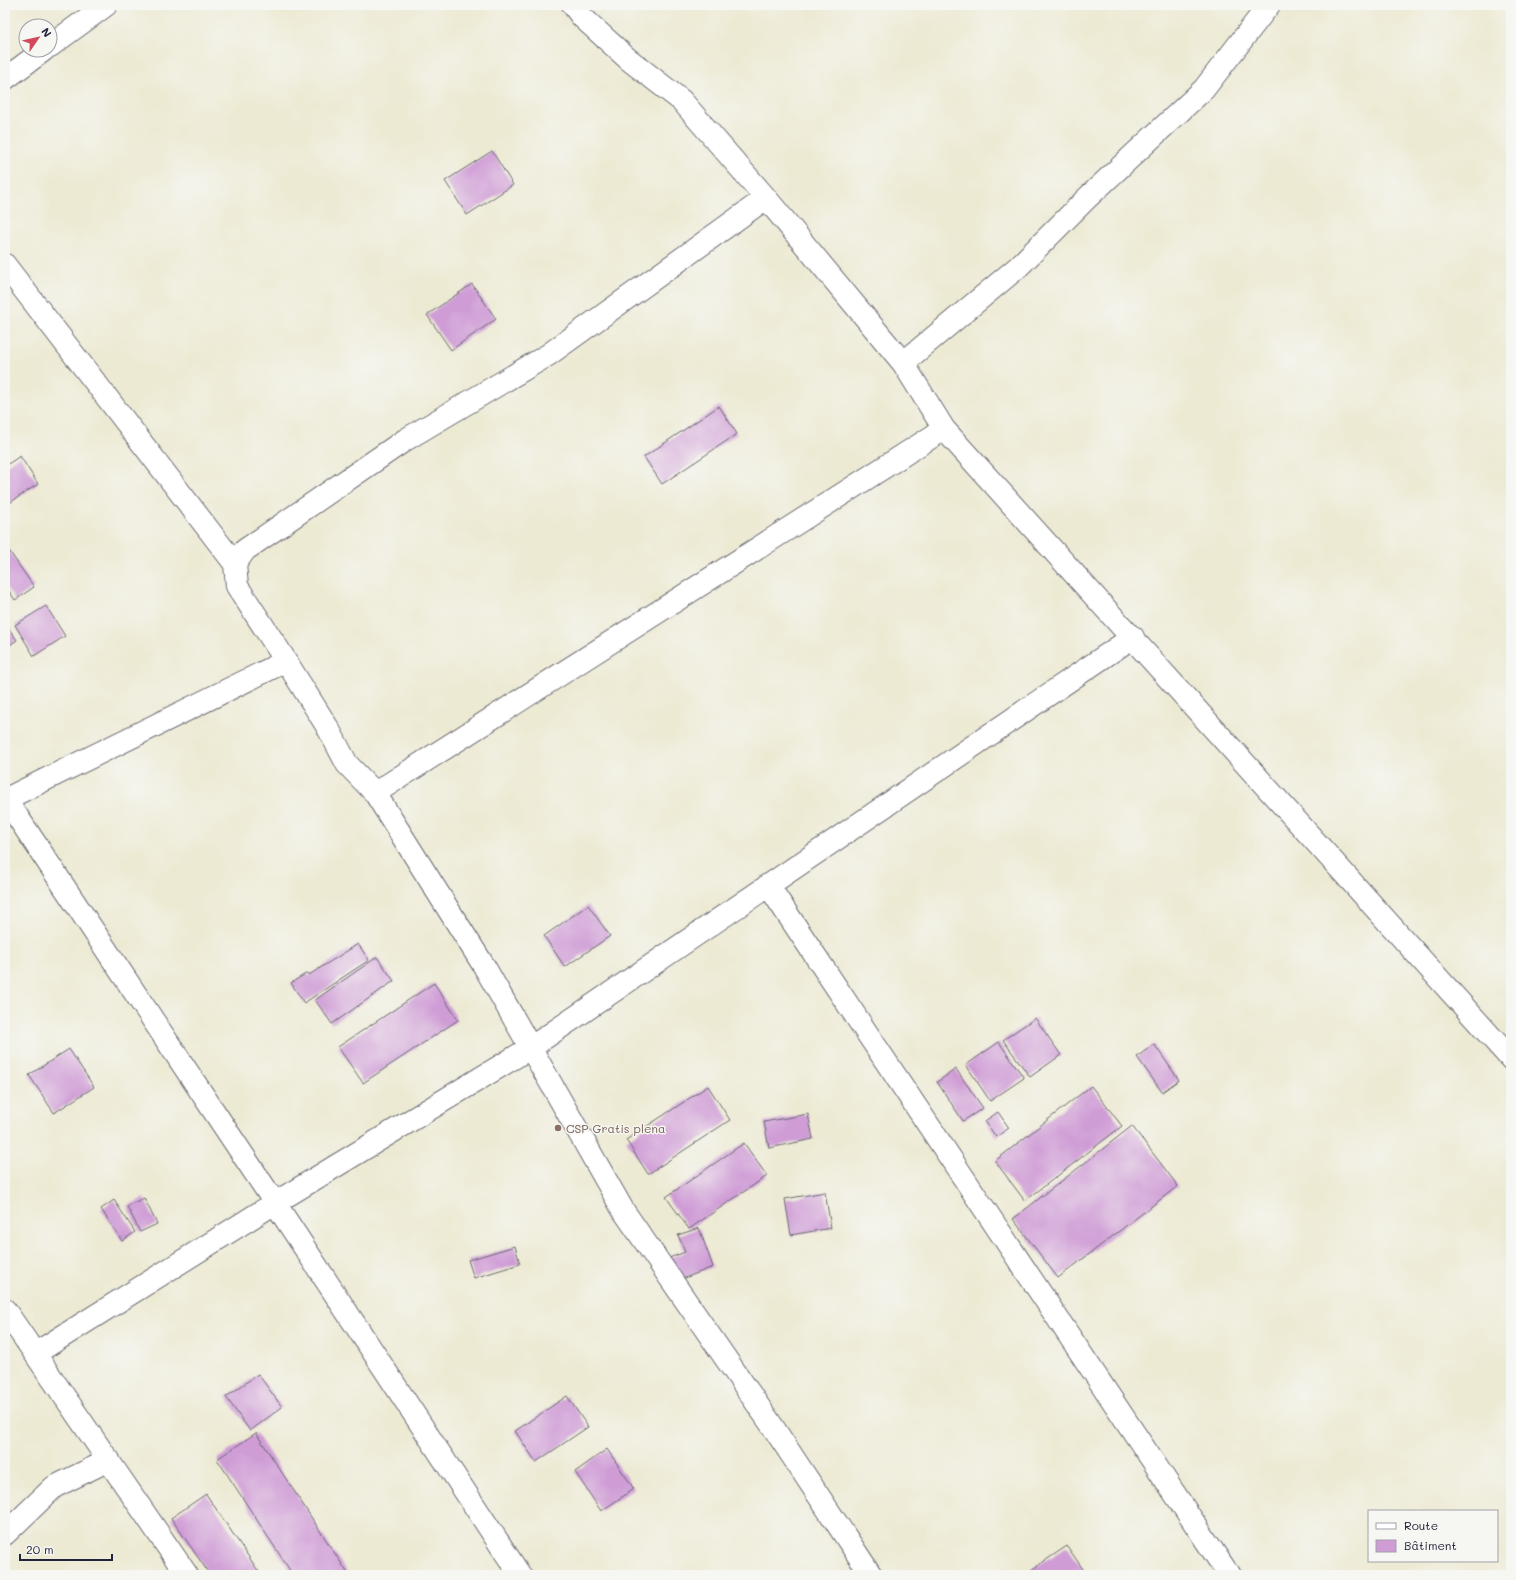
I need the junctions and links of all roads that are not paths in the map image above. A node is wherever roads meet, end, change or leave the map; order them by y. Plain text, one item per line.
1 (106, 5) edge
2 (574, 5) edge
3 (1264, 7) edge
4 (58, 40) edge
5 (33, 58) edge
6 (5, 79) edge
7 (766, 198) junction
8 (5, 265) edge
9 (903, 363) junction
10 (944, 429) junction
11 (235, 564) junction
12 (1133, 637) junction
13 (286, 661) junction
14 (375, 793) junction
15 (6, 799) edge
16 (768, 885) junction
17 (530, 1048) junction
18 (1511, 1059) edge
19 (275, 1203) junction
20 (5, 1310) edge
21 (36, 1353) junction
22 (109, 1460) junction
23 (5, 1534) edge
24 (187, 1575) edge
25 (520, 1575) edge
26 (871, 1575) edge
27 (1229, 1575) edge

1 - 4 street
2 - 7 street
3 - 9 street
5 - 6 street
7 - 9 street
7 - 11 street
8 - 11 street
9 - 10 street
10 - 12 street
10 - 14 street
11 - 13 street
12 - 16 street
12 - 18 street
13 - 14 street
13 - 15 street
14 - 17 street
15 - 19 street
16 - 17 street
16 - 27 street
17 - 19 street
17 - 26 street
19 - 21 street
19 - 25 street
20 - 21 street
21 - 22 street
22 - 23 street
22 - 24 street

